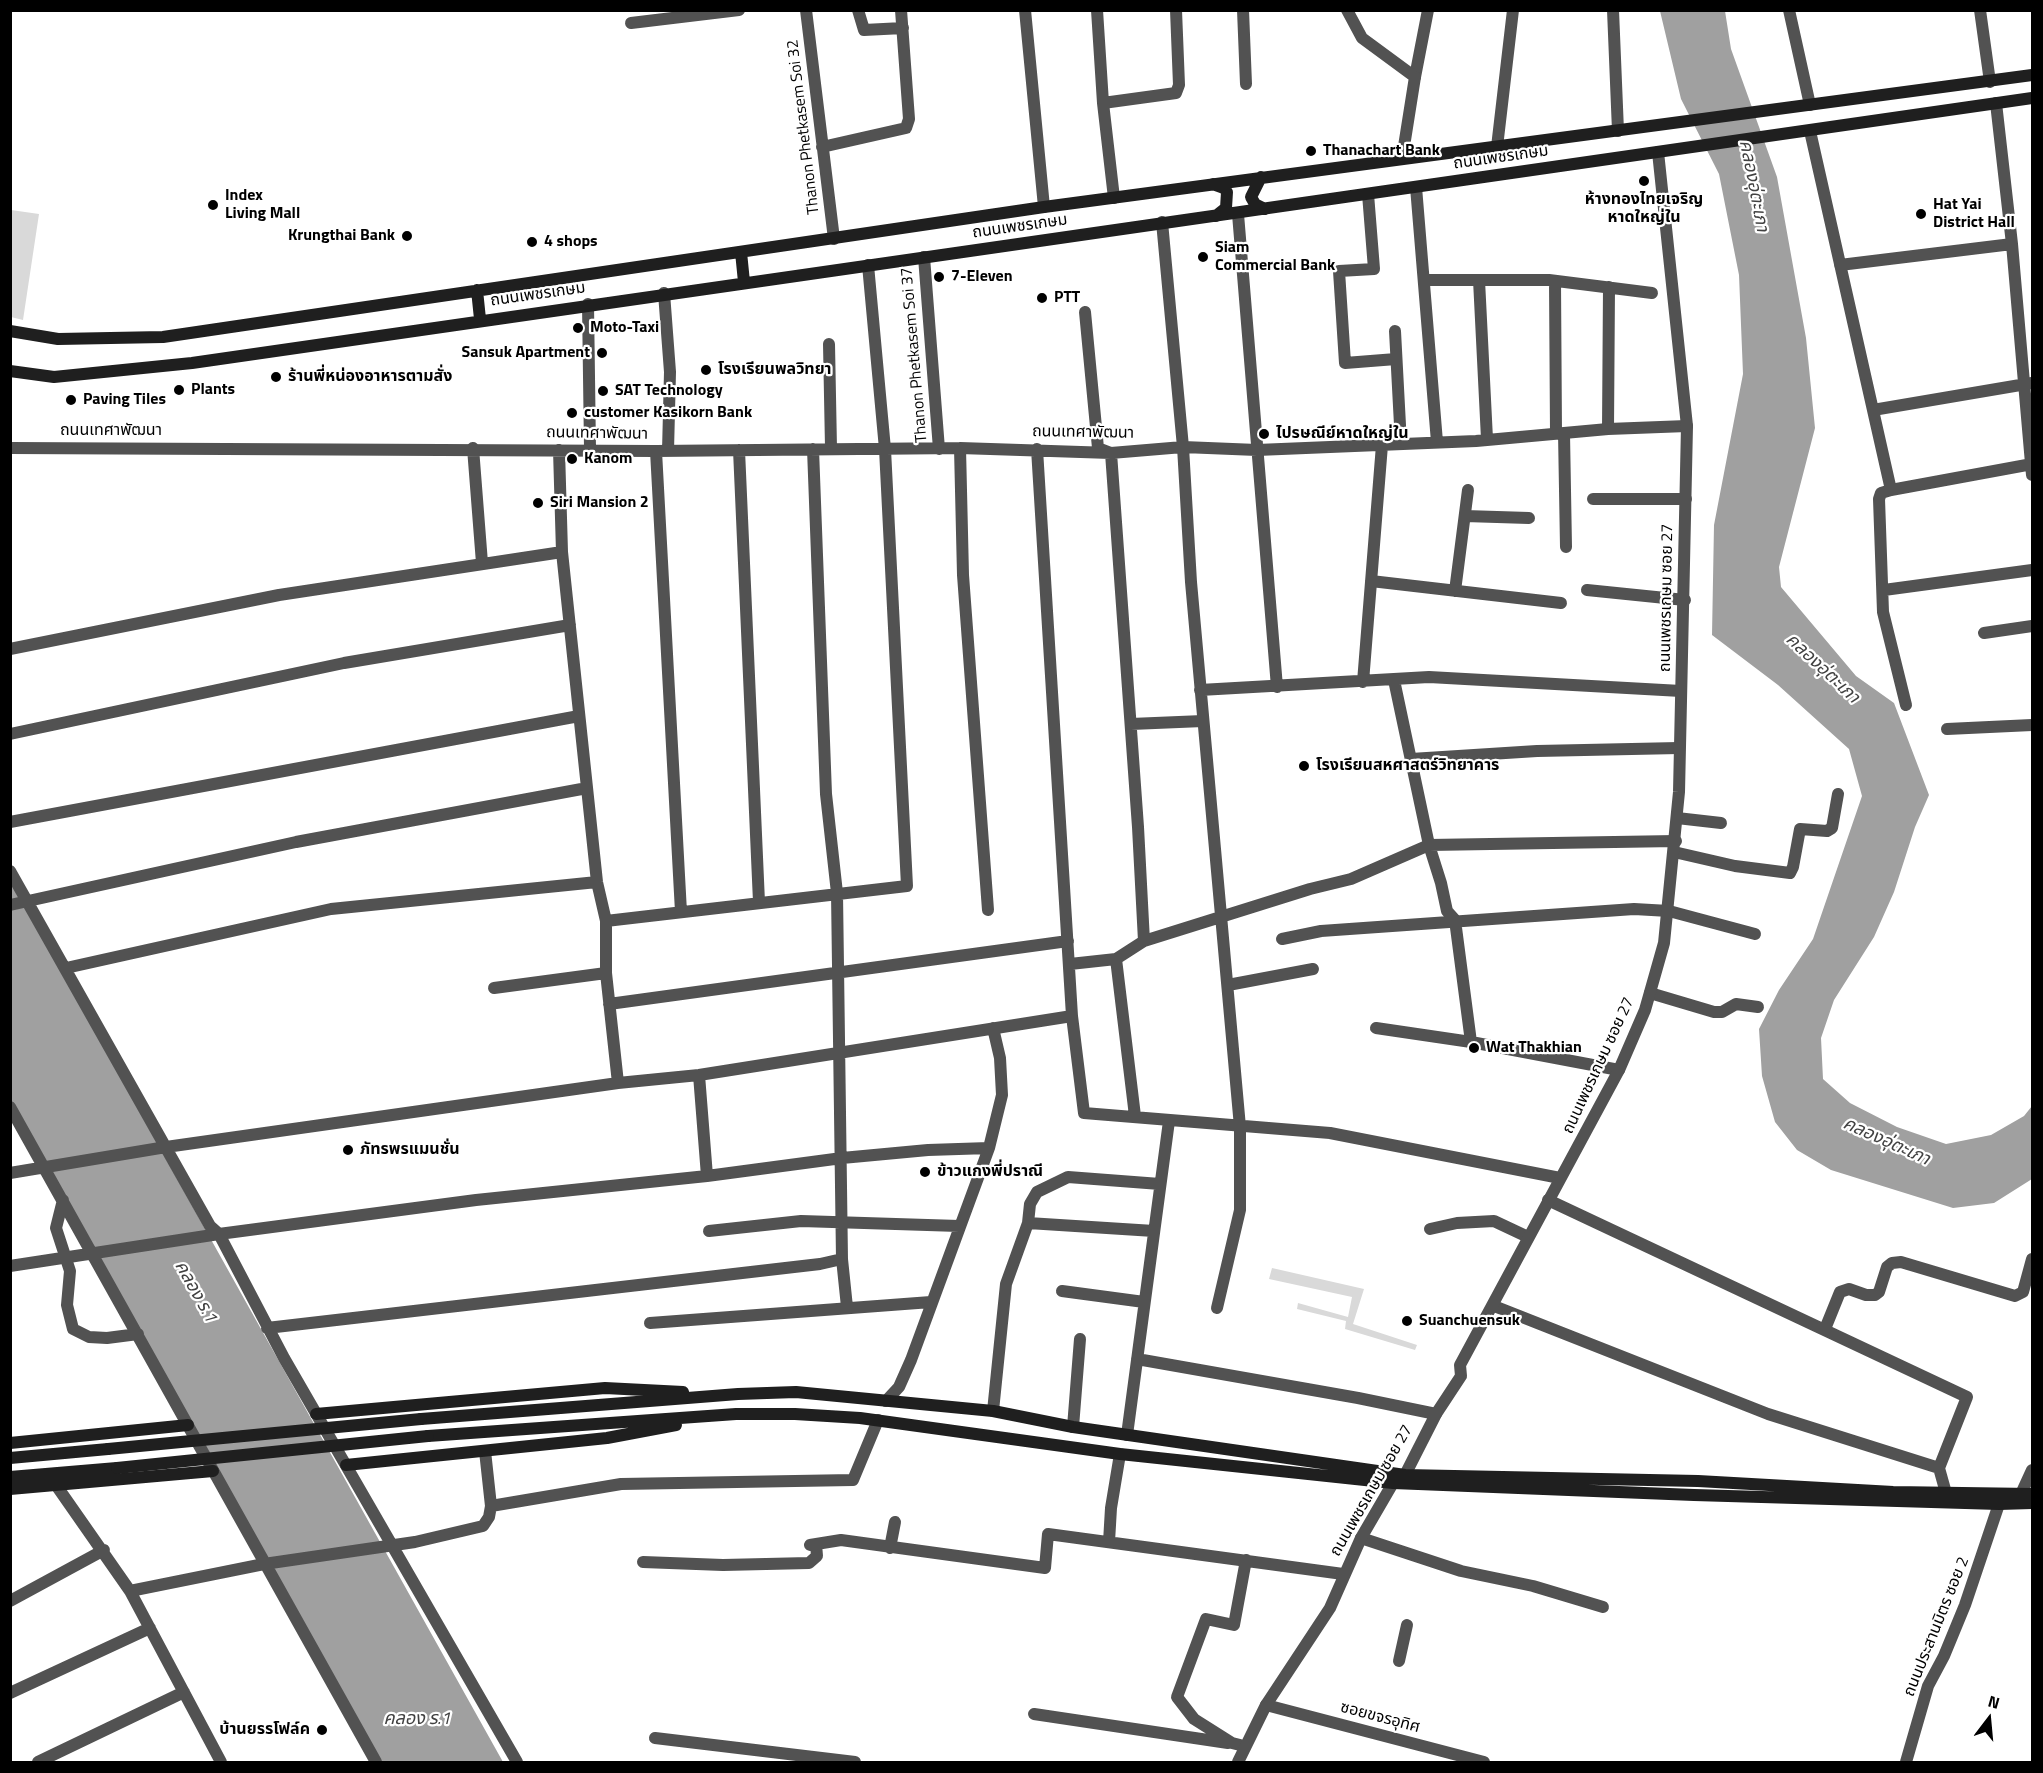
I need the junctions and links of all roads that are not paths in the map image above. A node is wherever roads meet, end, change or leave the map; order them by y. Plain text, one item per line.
1 (739, 10) edge
2 (806, 10) edge
3 (858, 10) edge
4 (902, 10) edge
5 (1025, 10) edge
6 (1097, 10) edge
7 (1176, 10) edge
8 (1243, 10) edge
9 (1347, 10) edge
10 (1428, 10) edge
11 (1513, 10) edge
12 (1613, 10) edge
13 (1789, 10) edge
14 (1980, 10) edge
15 (631, 22) dead end
16 (903, 28) junction
17 (2032, 75) edge
18 (1415, 77) junction
19 (1990, 82) junction
20 (1246, 84) dead end
21 (2032, 98) edge
22 (1103, 103) junction
23 (1996, 104) junction
24 (1810, 105) junction
25 (1618, 131) junction
26 (1810, 131) junction
27 (822, 147) junction
28 (1497, 147) junction
29 (1663, 152) junction
30 (1402, 159) junction
31 (1261, 177) junction
32 (1213, 184) junction
33 (1416, 187) junction
34 (1368, 194) junction
35 (1114, 198) junction
36 (1044, 207) junction
37 (1265, 209) junction
38 (1238, 214) junction
39 (1216, 216) junction
40 (1162, 222) junction
41 (834, 239) junction
42 (2012, 244) junction
43 (741, 252) junction
44 (924, 257) junction
45 (868, 265) junction
46 (1840, 265) junction
47 (1424, 280) junction
48 (1479, 280) junction
49 (1555, 280) junction
50 (744, 282) junction
51 (1609, 288) junction
52 (477, 290) junction
53 (664, 293) junction
54 (1652, 293) dead end
55 (588, 304) junction
56 (1084, 312) dead end
57 (480, 319) junction
58 (10, 331) edge
59 (1395, 331) dead end
60 (828, 344) dead end
61 (1396, 359) junction
62 (10, 371) edge
63 (2029, 383) edge
64 (1873, 410) junction
65 (1688, 426) junction
66 (1608, 429) junction
67 (1560, 433) junction
68 (1488, 439) junction
69 (1437, 442) junction
70 (1401, 444) junction
71 (1382, 445) junction
72 (1183, 447) junction
73 (10, 448) edge
74 (472, 448) junction
75 (831, 448) junction
76 (960, 448) junction
77 (590, 449) junction
78 (813, 449) junction
79 (885, 449) junction
80 (939, 449) junction
81 (1037, 449) junction
82 (559, 450) junction
83 (739, 450) junction
84 (1257, 450) junction
85 (662, 451) junction
86 (1111, 453) junction
87 (2032, 470) edge
88 (1468, 490) dead end
89 (1892, 490) junction
90 (1593, 499) dead end
91 (1686, 499) junction
92 (1465, 516) junction
93 (1529, 518) dead end
94 (1566, 547) dead end
95 (562, 552) junction
96 (482, 563) junction
97 (2032, 570) edge
98 (1371, 581) junction
99 (1587, 590) dead end
100 (1884, 590) junction
101 (1455, 591) junction
102 (1685, 600) junction
103 (1561, 603) dead end
104 (570, 626) junction
105 (2032, 626) edge
106 (1984, 633) dead end
107 (10, 649) edge
108 (1394, 680) junction
109 (1363, 682) junction
110 (1276, 687) junction
111 (1200, 690) junction
112 (1681, 691) junction
113 (1906, 705) dead end
114 (579, 716) junction
115 (1203, 722) junction
116 (1131, 724) junction
117 (2032, 725) edge
118 (1947, 729) dead end
119 (10, 734) edge
120 (1679, 748) junction
121 (1411, 759) junction
122 (587, 788) junction
123 (1838, 794) dead end
124 (1677, 818) junction
125 (10, 822) edge
126 (1721, 823) dead end
127 (1429, 845) junction
128 (1675, 847) junction
129 (10, 871) edge
130 (597, 882) junction
131 (837, 893) junction
132 (28, 900) junction
133 (759, 902) junction
134 (12, 905) edge
135 (988, 910) dead end
136 (1669, 911) junction
137 (681, 912) junction
138 (1221, 919) junction
139 (1455, 920) junction
140 (606, 921) junction
141 (1755, 934) dead end
142 (1282, 939) dead end
143 (1144, 941) junction
144 (1068, 942) junction
145 (1116, 959) junction
146 (1070, 964) junction
147 (66, 969) junction
148 (1313, 969) dead end
149 (606, 973) junction
150 (836, 975) junction
151 (1228, 985) junction
152 (494, 988) dead end
153 (1650, 993) junction
154 (609, 1004) junction
155 (1758, 1007) dead end
156 (1072, 1016) junction
157 (993, 1028) junction
158 (1376, 1028) dead end
159 (1471, 1042) junction
160 (840, 1051) junction
161 (1619, 1070) junction
162 (699, 1075) junction
163 (618, 1083) junction
164 (10, 1107) edge
165 (1135, 1116) junction
166 (1169, 1120) junction
167 (1240, 1127) junction
168 (162, 1148) junction
169 (989, 1148) junction
170 (842, 1158) junction
171 (50, 1166) junction
172 (10, 1173) edge
173 (707, 1176) junction
174 (1560, 1178) junction
175 (1160, 1184) junction
176 (63, 1200) junction
177 (1548, 1200) junction
178 (843, 1221) junction
179 (1028, 1223) junction
180 (959, 1226) junction
181 (1430, 1229) dead end
182 (710, 1231) dead end
183 (1154, 1231) junction
184 (219, 1234) junction
185 (1527, 1237) junction
186 (94, 1255) junction
187 (68, 1259) junction
188 (842, 1259) junction
189 (2032, 1259) edge
190 (10, 1266) edge
191 (1062, 1291) dead end
192 (931, 1302) junction
193 (1144, 1302) junction
194 (1494, 1306) junction
195 (847, 1308) junction
196 (1217, 1308) dead end
197 (650, 1323) dead end
198 (267, 1328) junction
199 (1826, 1329) junction
200 (138, 1334) junction
201 (1080, 1339) dead end
202 (1137, 1359) junction
203 (738, 1394) junction
204 (886, 1401) junction
205 (993, 1411) junction
206 (316, 1414) junction
207 (736, 1414) junction
208 (1436, 1414) junction
209 (878, 1420) junction
210 (188, 1425) junction
211 (1072, 1427) junction
212 (1127, 1435) junction
213 (10, 1443) edge
214 (485, 1451) junction
215 (1120, 1454) junction
216 (10, 1458) edge
217 (346, 1465) junction
218 (1939, 1468) junction
219 (2032, 1470) edge
220 (213, 1472) junction
221 (1405, 1475) junction
222 (10, 1477) edge
223 (1393, 1483) junction
224 (57, 1485) junction
225 (10, 1490) edge
226 (1946, 1493) junction
227 (2027, 1494) edge
228 (1894, 1497) junction
229 (2032, 1503) edge
230 (1999, 1504) junction
231 (491, 1506) junction
232 (895, 1522) dead end
233 (1361, 1538) junction
234 (1109, 1542) junction
235 (392, 1546) junction
236 (890, 1548) junction
237 (104, 1550) junction
238 (1245, 1560) junction
239 (643, 1562) dead end
240 (264, 1564) junction
241 (1343, 1574) junction
242 (130, 1591) junction
243 (10, 1600) edge
244 (1603, 1607) dead end
245 (1407, 1625) dead end
246 (150, 1628) junction
247 (1399, 1661) dead end
248 (184, 1692) junction
249 (10, 1693) edge
250 (1266, 1705) junction
251 (1034, 1714) dead end
252 (655, 1738) dead end
253 (1244, 1746) junction
254 (822, 1760) edge
255 (38, 1762) edge
256 (219, 1762) edge
257 (376, 1762) edge
258 (517, 1762) edge
259 (855, 1762) edge
260 (1238, 1762) edge
261 (1484, 1762) edge
262 (1906, 1762) edge

1 - 15 street
2 - 27 street, Thanon Phetkasem Soi 32
3 - 16 street
4 - 16 street
5 - 36 street
6 - 22 street
7 - 22 street
8 - 20 street
9 - 18 street
10 - 18 street
11 - 28 street
12 - 25 street
13 - 24 street
14 - 19 street
16 - 27 street
17 - 19 main road, ถนนเพชรเกษม
18 - 30 street
19 - 24 main road, ถนนเพชรเกษม
21 - 23 main road, ถนนเพชรเกษม
22 - 35 street
23 - 26 main road, ถนนเพชรเกษม
23 - 42 street
24 - 25 main road, ถนนเพชรเกษม
25 - 28 main road, ถนนเพชรเกษม
26 - 29 main road, ถนนเพชรเกษม
26 - 46 street
27 - 41 street, Thanon Phetkasem Soi 32
28 - 30 main road, ถนนเพชรเกษม
29 - 33 main road, ถนนเพชรเกษม
29 - 65 street, ถนนเพชรเกษม ซอย 27
30 - 31 main road, ถนนเพชรเกษม
31 - 32 main road, ถนนเพชรเกษม
31 - 37 main road
32 - 35 main road, ถนนเพชรเกษม
32 - 39 main road
33 - 34 main road, ถนนเพชรเกษม
33 - 47 street
34 - 37 main road, ถนนเพชรเกษม
34 - 61 street
35 - 36 main road, ถนนเพชรเกษม
36 - 41 main road, ถนนเพชรเกษม
37 - 38 main road, ถนนเพชรเกษม
38 - 39 main road, ถนนเพชรเกษม
38 - 84 street
39 - 40 main road, ถนนเพชรเกษม
40 - 44 main road, ถนนเพชรเกษม
40 - 72 street
41 - 43 main road, ถนนเพชรเกษม
42 - 46 street
42 - 63 street
43 - 50 main road
43 - 52 main road, ถนนเพชรเกษม
44 - 45 main road, ถนนเพชรเกษม
44 - 80 street, Thanon Phetkasem Soi 37
45 - 50 main road, ถนนเพชรเกษม
45 - 79 street
46 - 64 street
47 - 48 street
47 - 69 street
48 - 49 street
48 - 68 street
49 - 51 street
49 - 67 street
50 - 53 main road, ถนนเพชรเกษม
51 - 54 street
51 - 66 street
52 - 57 main road
52 - 58 main road, ถนนเพชรเกษม
53 - 55 main road, ถนนเพชรเกษม
53 - 85 street
55 - 57 main road, ถนนเพชรเกษม
55 - 77 street
56 - 86 street
57 - 62 main road, ถนนเพชรเกษม
59 - 61 street
60 - 75 street
61 - 70 street
63 - 64 street
63 - 87 street
64 - 89 street
65 - 66 street, ถนนเทศาพัฒนา
65 - 91 street, ถนนเพชรเกษม ซอย 27
66 - 67 street, ถนนเทศาพัฒนา
67 - 68 street, ถนนเทศาพัฒนา
67 - 94 street
68 - 69 street, ถนนเทศาพัฒนา
69 - 70 street, ถนนเทศาพัฒนา
70 - 71 street, ถนนเทศาพัฒนา
71 - 84 street, ถนนเทศาพัฒนา
71 - 98 street
72 - 84 street, ถนนเทศาพัฒนา
72 - 86 street, ถนนเทศาพัฒนา
72 - 111 street
73 - 74 street, ถนนเทศาพัฒนา
74 - 82 street, ถนนเทศาพัฒนา
74 - 96 street
75 - 78 street, ถนนเทศาพัฒนา
75 - 79 street, ถนนเทศาพัฒนา
76 - 80 street, ถนนเทศาพัฒนา
76 - 81 street, ถนนเทศาพัฒนา
76 - 135 street
77 - 82 street, ถนนเทศาพัฒนา
77 - 85 street, ถนนเทศาพัฒนา
78 - 83 street, ถนนเทศาพัฒนา
78 - 131 street
79 - 80 street, ถนนเทศาพัฒนา
79 - 131 street
81 - 86 street, ถนนเทศาพัฒนา
81 - 144 street
82 - 95 street
83 - 85 street, ถนนเทศาพัฒนา
83 - 133 street
84 - 110 street
85 - 137 street
86 - 116 street
87 - 89 street
88 - 92 street
89 - 100 street
90 - 91 street
91 - 102 street, ถนนเพชรเกษม ซอย 27
92 - 93 street
92 - 101 street
95 - 96 street
95 - 104 street
96 - 107 street
97 - 100 street
98 - 101 street
98 - 109 street
99 - 102 street
100 - 113 street
101 - 103 street
102 - 112 street, ถนนเพชรเกษม ซอย 27
104 - 114 street
104 - 119 street
105 - 106 street
108 - 109 street
108 - 112 street
108 - 121 street
109 - 110 street
110 - 111 street
111 - 115 street
112 - 120 street, ถนนเพชรเกษม ซอย 27
114 - 122 street
114 - 125 street
115 - 116 street
115 - 138 street
116 - 143 street
117 - 118 street
120 - 121 street
120 - 124 street, ถนนเพชรเกษม ซอย 27
121 - 127 street
122 - 130 street
122 - 132 street
123 - 128 street
124 - 126 street
124 - 128 street, ถนนเพชรเกษม ซอย 27
127 - 128 street
127 - 138 street
127 - 139 street
128 - 136 street, ถนนเพชรเกษม ซอย 27
129 - 132 street
130 - 140 street
130 - 147 street
131 - 133 street
131 - 150 street
132 - 134 street
132 - 147 street
133 - 137 street
136 - 139 street
136 - 141 street
136 - 153 street, ถนนเพชรเกษม ซอย 27
137 - 140 street
138 - 143 street
138 - 151 street
139 - 142 street
139 - 159 street
140 - 149 street
143 - 145 street
144 - 146 street
144 - 150 street
145 - 146 street
145 - 165 street
146 - 156 street
147 - 168 street
148 - 151 street
149 - 152 street
149 - 154 street
150 - 154 street
150 - 160 street
151 - 167 street
153 - 155 street
153 - 161 street, ถนนเพชรเกษม ซอย 27
154 - 163 street
156 - 157 street
156 - 165 street
157 - 160 street
157 - 169 street
158 - 159 street
159 - 161 street
160 - 162 street
160 - 170 street
161 - 174 street, ถนนเพชรเกษม ซอย 27
162 - 163 street
162 - 173 street
163 - 168 street
164 - 171 street
165 - 166 street
166 - 167 street
166 - 175 street
167 - 174 street
167 - 196 street
168 - 171 street
168 - 184 street
169 - 170 street
169 - 180 street
170 - 173 street
170 - 178 street
171 - 172 street
171 - 176 street
173 - 184 street
174 - 177 street, ถนนเพชรเกษม ซอย 27
175 - 179 street
175 - 183 street
176 - 186 street
176 - 187 street
177 - 185 street, ถนนเพชรเกษม ซอย 27
177 - 199 street
178 - 180 street
178 - 182 street
178 - 188 street
179 - 183 street
179 - 205 street
180 - 192 street
181 - 185 street
183 - 193 street
184 - 186 street
184 - 198 street
185 - 194 street, ถนนเพชรเกษม ซอย 27
186 - 187 street
186 - 200 street
187 - 190 street
187 - 200 street
188 - 195 street
188 - 198 street
189 - 199 street
191 - 193 street
192 - 195 street
192 - 204 street
193 - 202 street
194 - 208 street, ถนนเพชรเกษม ซอย 27
194 - 218 street
195 - 197 street
198 - 206 street
199 - 218 street
200 - 210 street
201 - 211 street
202 - 208 street
202 - 212 street
203 - 204 main road
203 - 206 main road
203 - 216 main road, bridge
204 - 205 main road
205 - 211 main road
206 - 217 street
207 - 209 main road
207 - 214 main road
207 - 222 main road, bridge
208 - 221 street, ถนนเพชรเกษม ซอย 27
209 - 215 main road
209 - 231 street
210 - 213 main road
210 - 220 street
211 - 212 main road
212 - 221 main road
214 - 217 main road
214 - 231 street
215 - 223 main road
215 - 234 street
217 - 235 street
218 - 226 street
219 - 227 street
220 - 224 main road
220 - 240 street
221 - 223 street, ถนนเพชรเกษม ซอย 27
221 - 228 main road
223 - 228 main road
223 - 233 street, ถนนเพชรเกษม ซอย 27
224 - 225 main road
224 - 237 street
226 - 227 main road
226 - 228 main road
228 - 230 main road
229 - 230 main road
230 - 262 street, ถนนประสานมิตร ซอย 2
231 - 235 street
232 - 236 street
233 - 241 street, ถนนเพชรเกษม ซอย 27
233 - 244 street
234 - 236 street
234 - 238 street
235 - 240 street
235 - 258 street
236 - 239 street
237 - 242 street
237 - 243 street
238 - 241 street
238 - 253 street
240 - 242 street
240 - 257 street
241 - 250 street, ถนนเพชรเกษม ซอย 27
242 - 246 street
245 - 247 street
246 - 248 street
246 - 249 street
248 - 255 street
248 - 256 street
250 - 253 street, ถนนเพชรเกษม ซอย 27
250 - 261 street, ซอยขจรอุทิศ
251 - 253 street
252 - 254 street
253 - 260 street, ถนนเพชรเกษม ซอย 27
254 - 259 street

